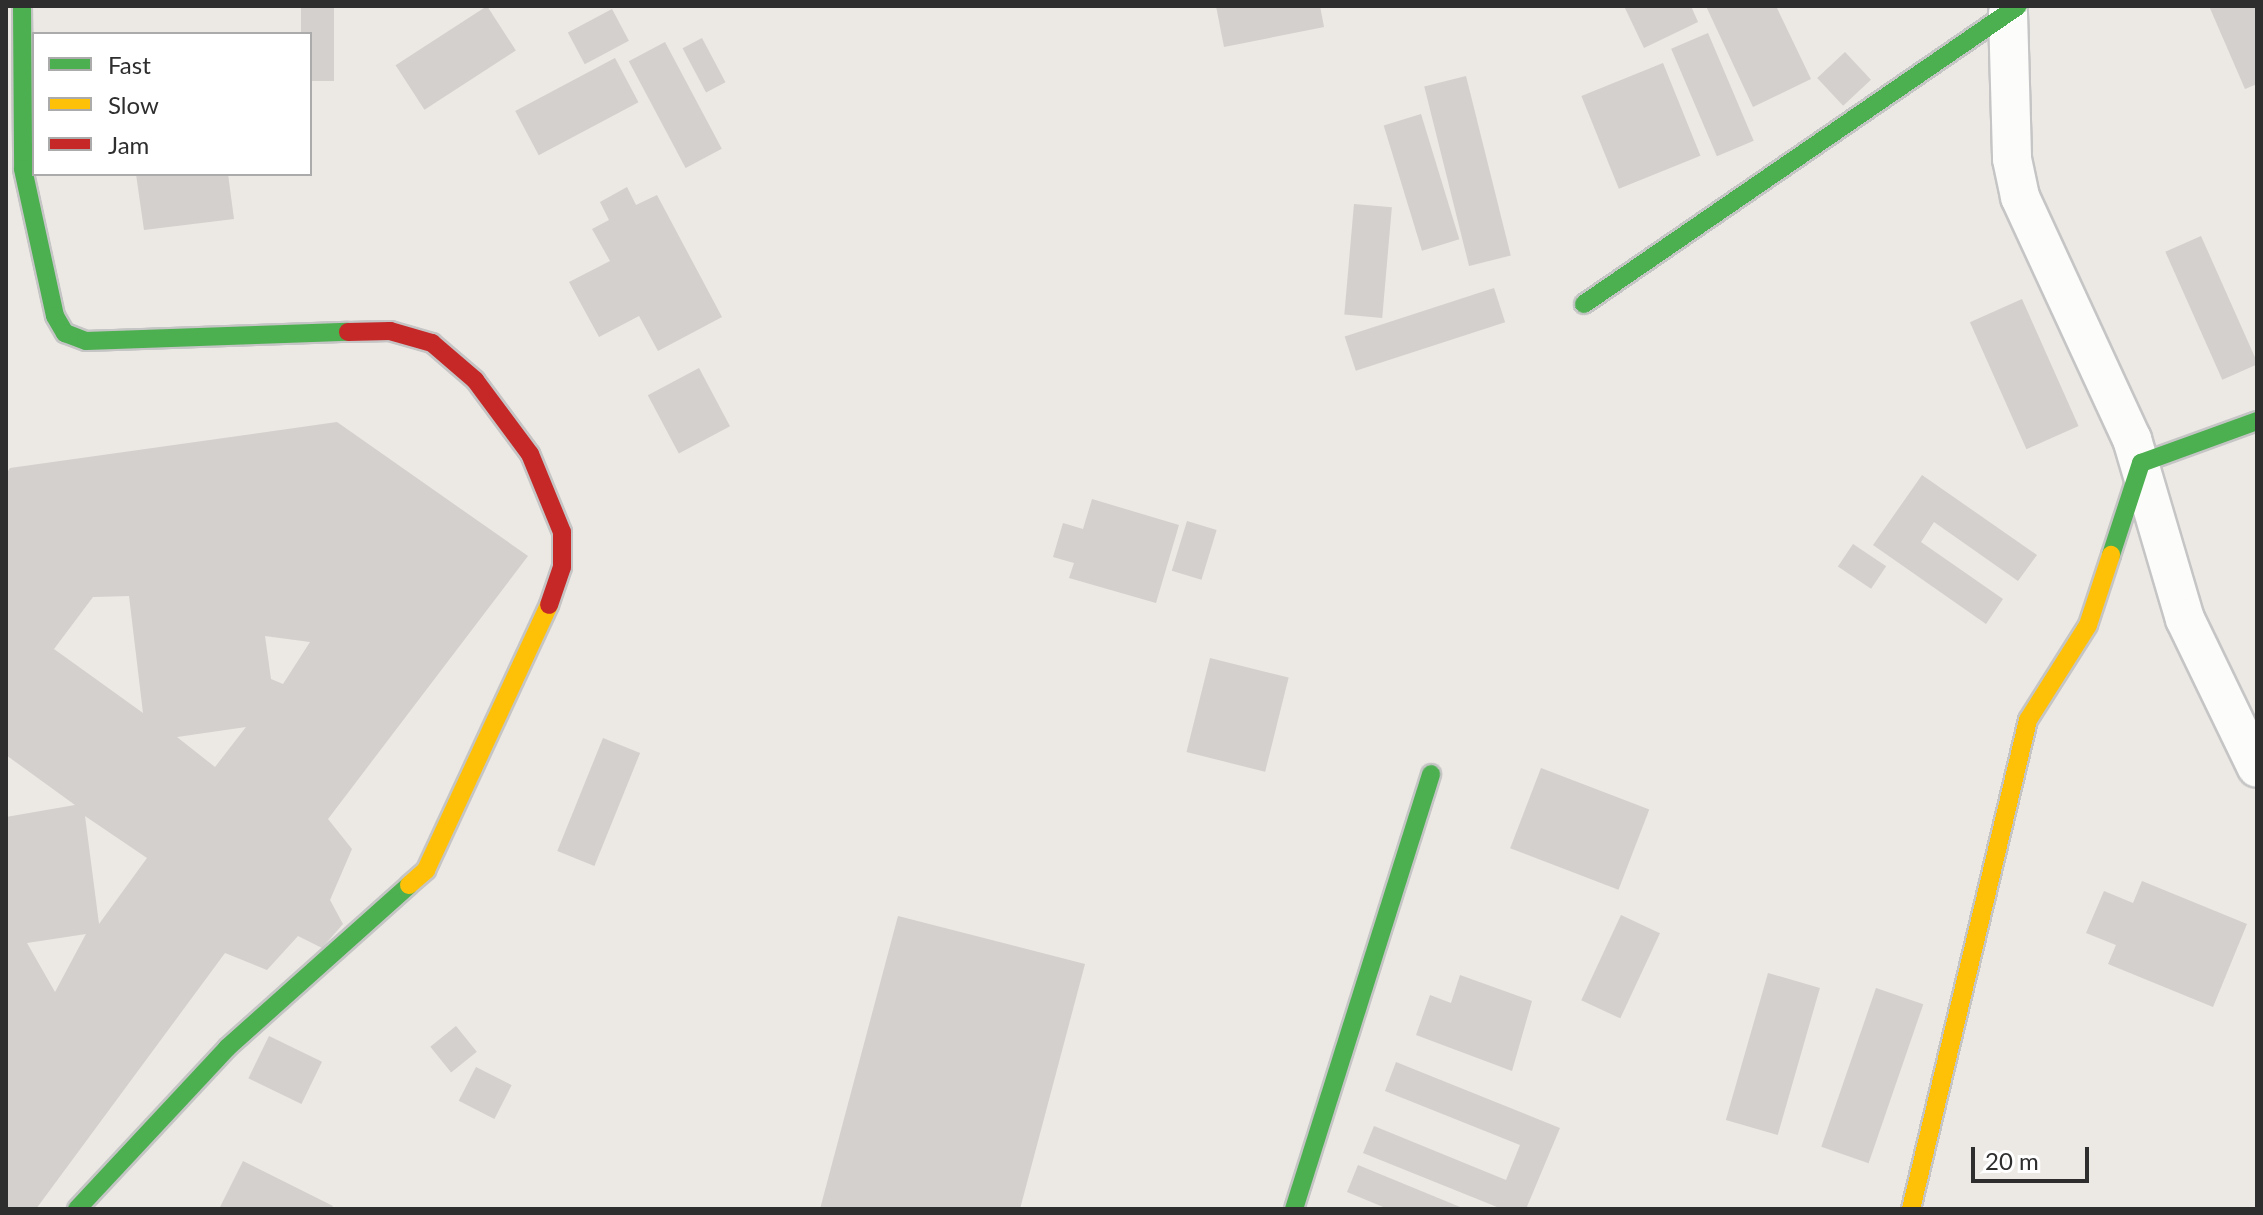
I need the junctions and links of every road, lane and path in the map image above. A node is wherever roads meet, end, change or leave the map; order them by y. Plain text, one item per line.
1 (22, 6) edge
2 (2013, 9) edge
3 (1584, 304) dead end
4 (2257, 421) edge
5 (2141, 463) junction
6 (2257, 768) edge
7 (1431, 774) dead end
8 (77, 1209) edge
9 (1294, 1209) edge
10 (1911, 1209) edge

1 - 8 street
2 - 3 street
2 - 5 street
4 - 5 street
5 - 6 street
5 - 10 street
7 - 9 street

